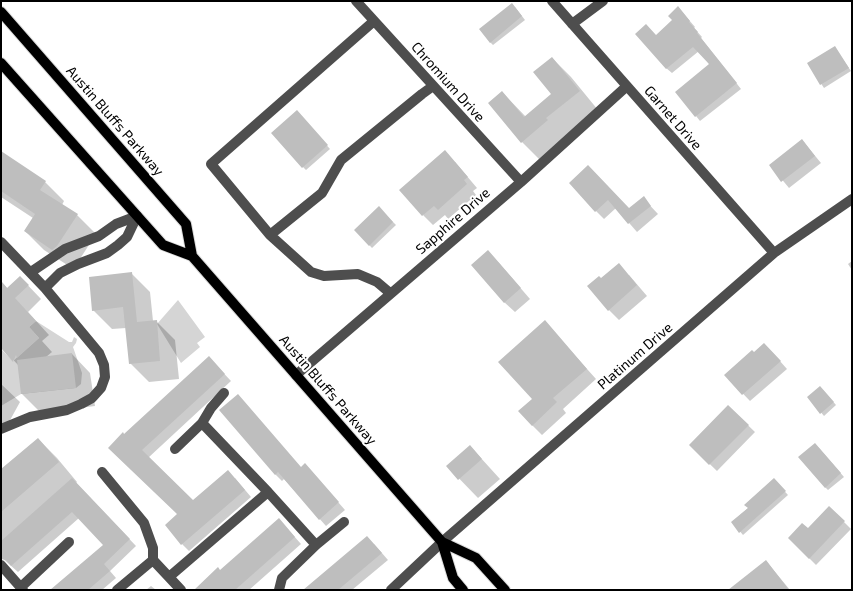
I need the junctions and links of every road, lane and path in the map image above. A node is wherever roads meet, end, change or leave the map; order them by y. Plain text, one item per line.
1 (356, 1) edge
2 (552, 1) edge
3 (603, 1) edge
4 (1, 12) edge
5 (374, 21) junction
6 (572, 24) junction
7 (1, 63) edge
8 (433, 86) junction
9 (627, 86) junction
10 (520, 182) junction
11 (852, 199) edge
12 (137, 216) junction
13 (270, 235) junction
14 (1, 242) edge
15 (774, 253) junction
16 (192, 256) junction
17 (31, 272) junction
18 (45, 288) junction
19 (390, 294) junction
20 (296, 375) junction
21 (224, 393) dead end
22 (202, 423) junction
23 (1, 428) edge
24 (175, 449) dead end
25 (102, 472) dead end
26 (268, 492) junction
27 (344, 522) dead end
28 (69, 542) dead end
29 (442, 542) junction
30 (316, 545) junction
31 (153, 560) junction
32 (1, 565) edge
33 (169, 577) junction
34 (22, 589) edge
35 (117, 590) edge
36 (181, 590) edge
37 (279, 590) edge
38 (391, 590) edge
39 (463, 590) edge
40 (505, 590) edge

1 - 5 street, Chromium Drive
2 - 6 street, Garnet Drive
3 - 6 street
4 - 16 main road, Austin Bluffs Parkway
5 - 8 street, Chromium Drive
5 - 13 street
6 - 9 street, Garnet Drive
7 - 12 main road, Austin Bluffs Parkway
8 - 10 street, Chromium Drive
8 - 13 street
9 - 10 street, Sapphire Drive
9 - 15 street, Garnet Drive
10 - 19 street, Sapphire Drive
11 - 15 street, Platinum Drive
12 - 16 main road, Austin Bluffs Parkway
12 - 17 street
12 - 18 street
13 - 19 street
14 - 17 street
15 - 29 street, Platinum Drive
16 - 20 main road, Austin Bluffs Parkway
17 - 18 street
18 - 23 street
19 - 20 street, Sapphire Drive
20 - 29 main road, Austin Bluffs Parkway
21 - 22 street
22 - 24 street
22 - 26 street
25 - 31 street
26 - 30 street
26 - 33 street
27 - 30 street
28 - 34 street
29 - 38 street, Platinum Drive
29 - 39 main road, Austin Bluffs Parkway
29 - 40 main road, Austin Bluffs Parkway
30 - 37 street
31 - 33 street
31 - 35 street
32 - 34 street
33 - 36 street

